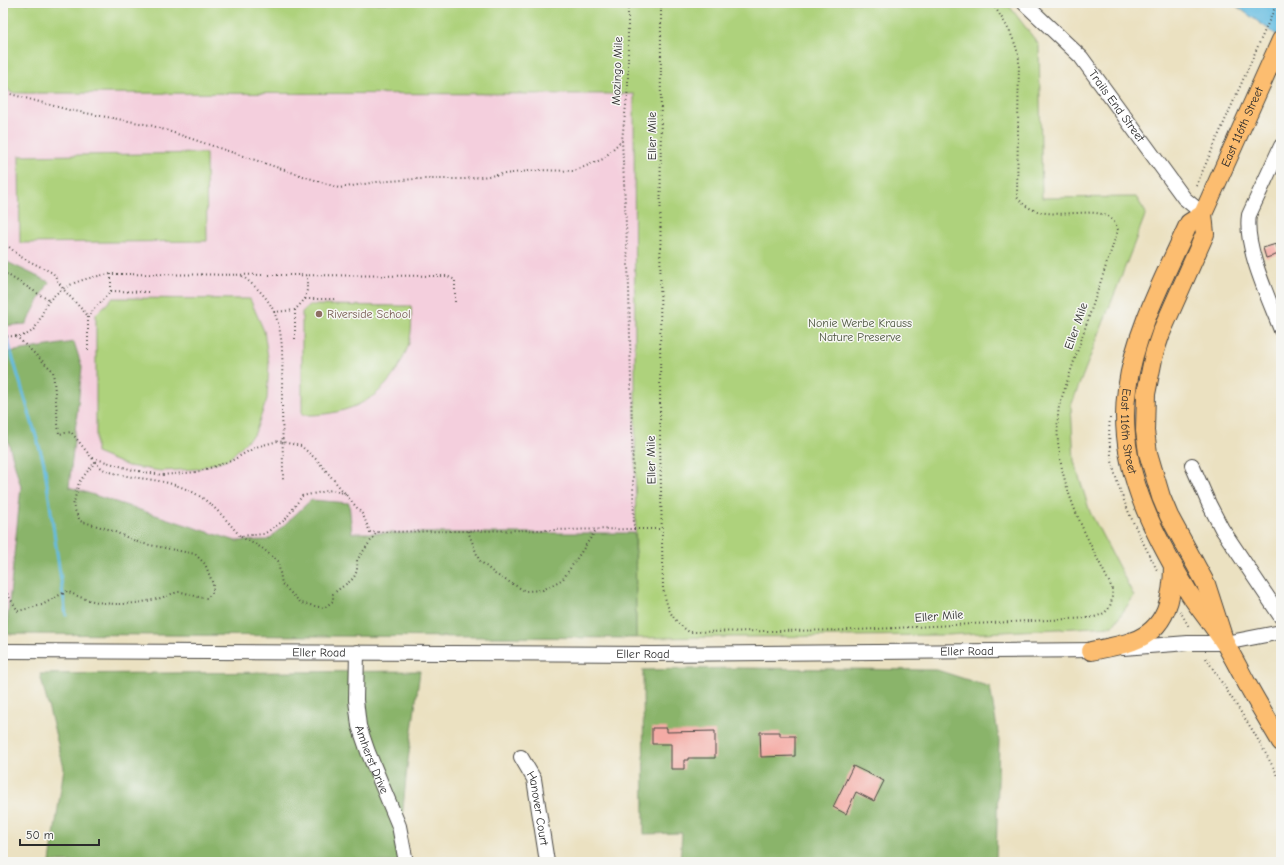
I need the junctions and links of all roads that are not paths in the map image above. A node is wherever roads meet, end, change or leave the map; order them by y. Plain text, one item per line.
1 (1024, 3) edge
2 (1281, 40) edge
3 (1281, 146) edge
4 (1203, 214) junction
5 (1281, 330) edge
6 (1192, 465) dead end
7 (1172, 564) junction
8 (1281, 617) edge
9 (1281, 632) edge
10 (1225, 643) junction
11 (3, 651) edge
12 (1091, 651) junction
13 (357, 652) junction
14 (1281, 742) edge
15 (521, 757) dead end
16 (406, 862) edge
17 (547, 862) edge

1 - 4 street, Trails End Street
2 - 4 main road, East 116th Street
3 - 5 street
4 - 7 main road, East 116th Street
4 - 10 main road, East 116th Street
6 - 8 street
7 - 10 main road, East 116th Street
7 - 12 main road
9 - 10 street, Eller Road
10 - 12 street, Eller Road
10 - 14 main road, East 116th Street
11 - 13 street, Eller Road
12 - 13 street, Eller Road
13 - 16 street, Amherst Drive
15 - 17 street, Hanover Court

